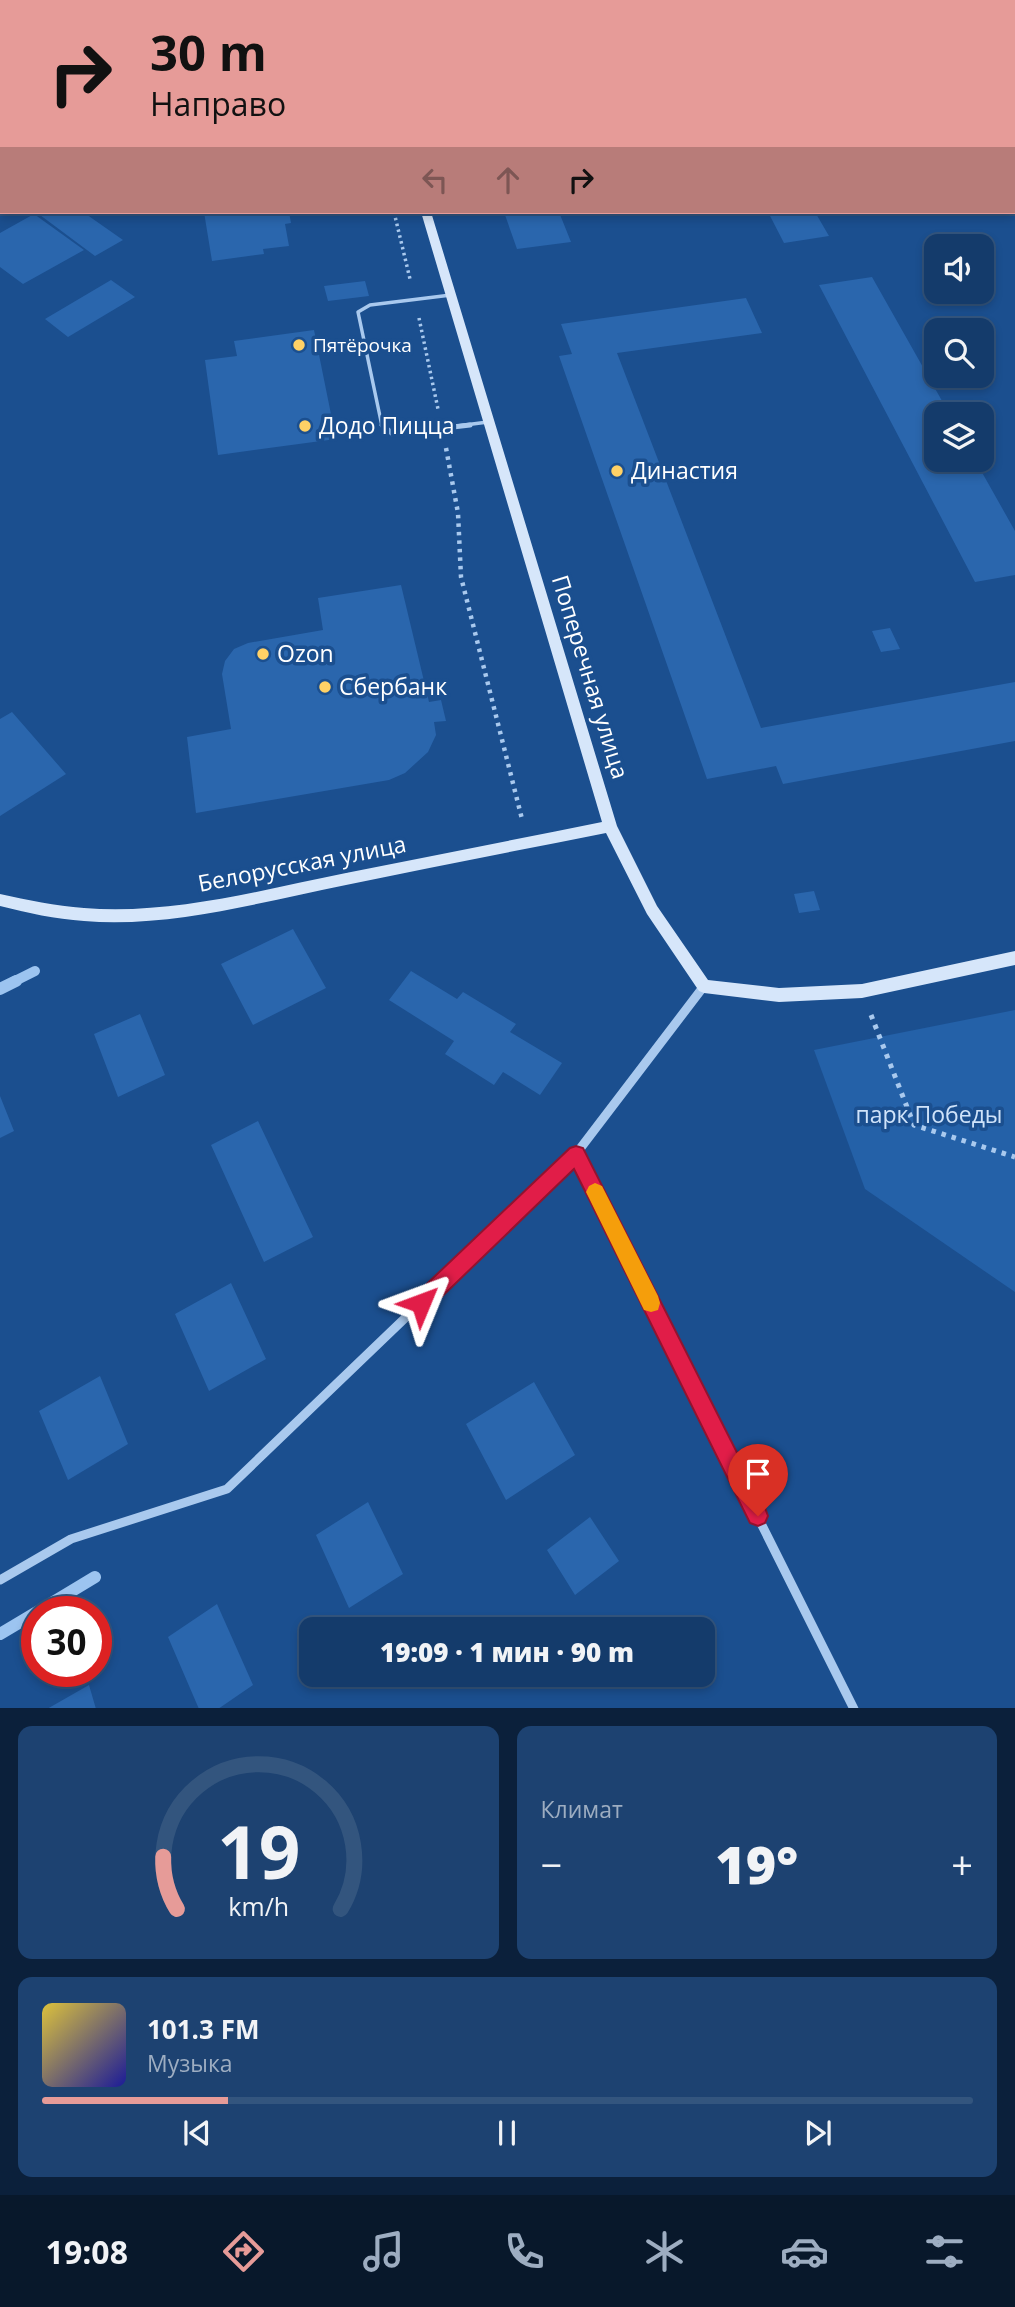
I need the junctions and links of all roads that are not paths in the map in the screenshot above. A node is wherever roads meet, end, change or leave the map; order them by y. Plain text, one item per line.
1 (427, 214) edge
2 (451, 295) junction
3 (489, 422) junction
4 (610, 826) junction
5 (0, 900) edge
6 (1015, 958) edge
7 (704, 986) junction
8 (576, 1154) junction
9 (0, 1580) edge
10 (853, 1708) edge

1 - 2 street, Поперечная улица
2 - 3 street, Поперечная улица
2 - 3 lane
3 - 4 street, Поперечная улица
4 - 5 street, Белорусская улица
4 - 7 street, Поперечная улица
6 - 7 street
7 - 8 street
8 - 9 street
8 - 10 street

